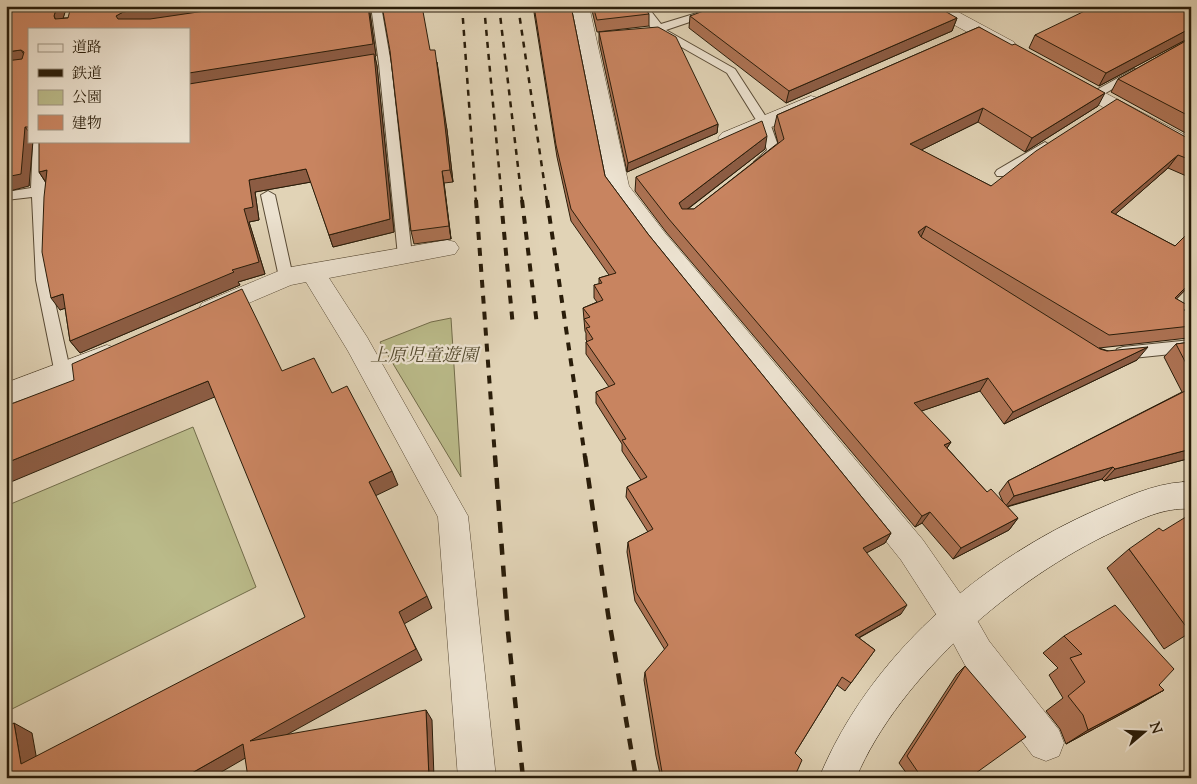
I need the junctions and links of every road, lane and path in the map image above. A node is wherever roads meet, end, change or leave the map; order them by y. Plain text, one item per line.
1 (376, 6) edge
2 (580, 6) edge
3 (641, 6) edge
4 (732, 6) edge
5 (934, 6) edge
6 (976, 29) junction
7 (658, 30) junction
8 (641, 33) edge
9 (950, 41) edge
10 (1027, 57) edge
11 (1147, 64) edge
12 (1053, 71) edge
13 (826, 96) edge
14 (1102, 103) junction
15 (764, 123) junction
16 (1058, 138) edge
17 (39, 142) edge
18 (1191, 146) edge
19 (709, 147) edge
20 (752, 168) edge
21 (1002, 173) dead end
22 (38, 192) junction
23 (6, 196) edge
24 (268, 196) edge
25 (447, 248) dead end
26 (405, 256) junction
27 (299, 275) junction
28 (188, 320) edge
29 (1191, 346) edge
30 (125, 347) edge
31 (1106, 355) edge
32 (63, 374) junction
33 (6, 394) edge
34 (1187, 494) edge
35 (957, 617) junction
36 (1046, 743) dead end
37 (477, 778) edge
38 (837, 778) edge

1 - 26 lane
2 - 35 street
3 - 7 lane
4 - 7 lane
5 - 6 street
6 - 9 street
6 - 10 street
7 - 8 lane
7 - 15 lane
11 - 14 lane
12 - 14 street
13 - 15 street
14 - 18 street
15 - 19 street
15 - 20 lane
16 - 21 lane
17 - 22 lane
22 - 23 lane
22 - 32 lane
24 - 27 lane
25 - 26 street
26 - 27 street
27 - 28 street
27 - 37 street
29 - 31 lane
30 - 32 street
32 - 33 street
34 - 35 street
35 - 36 street
35 - 38 street

